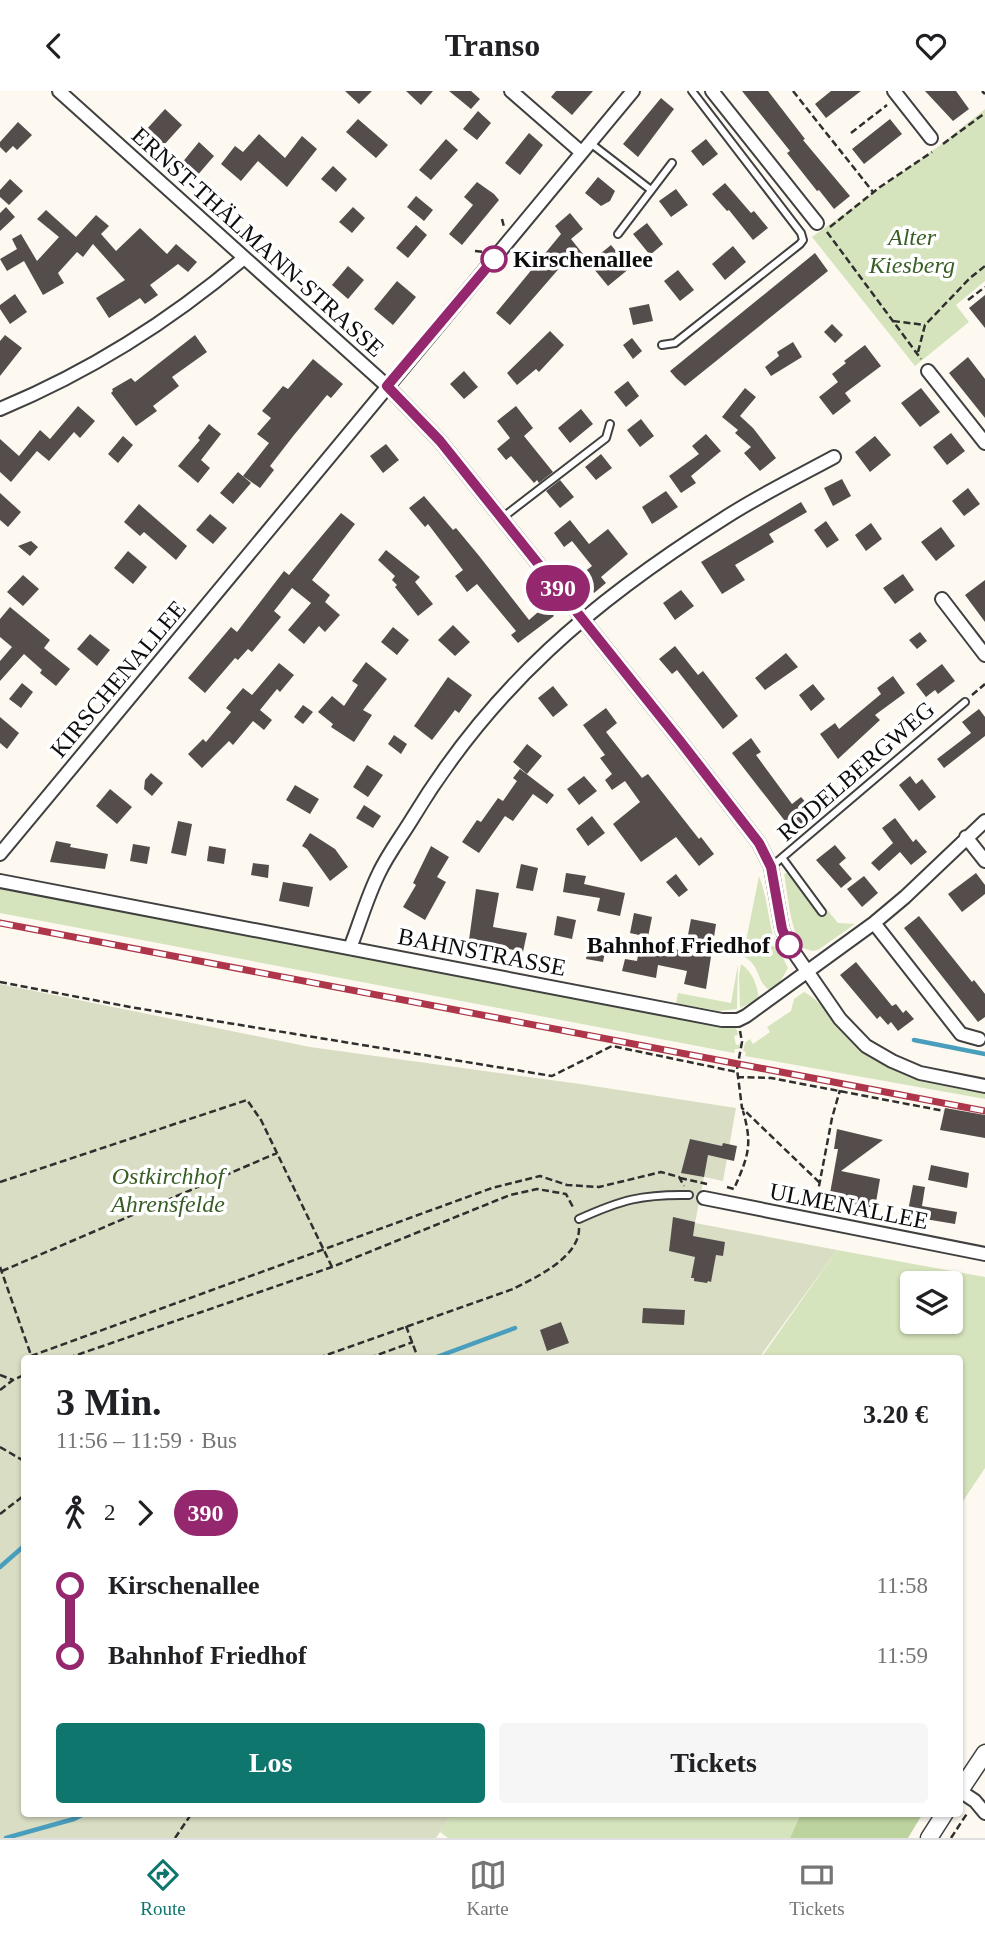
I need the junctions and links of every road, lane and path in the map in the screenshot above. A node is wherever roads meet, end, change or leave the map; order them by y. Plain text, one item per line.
1 (59, 91) edge
2 (511, 91) edge
3 (633, 91) edge
4 (692, 91) edge
5 (712, 91) edge
6 (793, 91) edge
7 (896, 94) edge
8 (852, 134) dead end
9 (931, 138) dead end
10 (585, 147) junction
11 (672, 163) dead end
12 (880, 187) dead end
13 (651, 190) junction
14 (873, 193) junction
15 (817, 223) dead end
16 (618, 234) dead end
17 (243, 259) junction
18 (985, 266) edge
19 (985, 287) edge
20 (968, 300) dead end
21 (893, 321) junction
22 (925, 325) junction
23 (662, 345) dead end
24 (918, 354) junction
25 (928, 371) joint
26 (387, 386) junction
27 (0, 409) edge
28 (610, 424) dead end
29 (985, 443) edge
30 (834, 457) dead end
31 (502, 519) junction
32 (942, 599) dead end
33 (582, 619) junction
34 (985, 655) edge
35 (985, 684) edge
36 (965, 702) joint
37 (985, 821) edge
38 (966, 837) junction
39 (0, 854) edge
40 (783, 859) junction
41 (985, 861) edge
42 (771, 867) junction
43 (0, 881) edge
44 (822, 912) dead end
45 (874, 923) junction
46 (350, 948) junction
47 (807, 972) junction
48 (0, 982) edge
49 (979, 1039) dead end
50 (743, 1042) dead end
51 (737, 1072) junction
52 (737, 1077) junction
53 (985, 1086) edge
54 (840, 1090) junction
55 (742, 1108) junction
56 (944, 1111) dead end
57 (277, 1153) junction
58 (679, 1177) junction
59 (691, 1181) dead end
60 (0, 1182) edge
61 (820, 1183) junction
62 (734, 1189) dead end
63 (689, 1195) joint
64 (704, 1198) dead end
65 (579, 1219) junction
66 (813, 1220) junction
67 (324, 1250) junction
68 (985, 1254) edge
69 (332, 1267) junction
70 (1, 1269) edge
71 (406, 1326) junction
72 (413, 1342) junction
73 (31, 1355) edge
74 (37, 1355) edge
75 (77, 1355) edge
76 (326, 1355) edge
77 (377, 1355) edge
78 (417, 1355) edge
79 (0, 1375) edge
80 (21, 1376) edge
81 (13, 1380) junction
82 (0, 1390) edge
83 (0, 1449) edge
84 (21, 1460) edge
85 (21, 1498) edge
86 (0, 1514) edge
87 (985, 1753) edge
88 (963, 1787) edge
89 (963, 1794) edge
90 (985, 1813) edge
91 (189, 1817) edge
92 (942, 1817) edge
93 (175, 1838) edge
94 (929, 1838) edge

1 - 17 street, ERNST-THÄLMANN-STRASSE
2 - 10 street
3 - 10 street, KIRSCHENALLEE
4 - 23 lane
5 - 15 street
6 - 14 path
7 - 8 path
7 - 9 street
10 - 13 lane
10 - 26 street, KIRSCHENALLEE
11 - 13 lane
12 - 14 path
13 - 16 lane
14 - 21 path
17 - 26 street, ERNST-THÄLMANN-STRASSE
17 - 27 street
18 - 22 path
19 - 20 path
21 - 22 path
21 - 24 path
22 - 24 path
24 - 25 path
25 - 29 street
26 - 31 street, ERNST-THÄLMANN-STRASSE
26 - 39 street, KIRSCHENALLEE
28 - 31 lane
30 - 33 street
31 - 33 street, ERNST-THÄLMANN-STRASSE
32 - 34 street
33 - 42 street, ERNST-THÄLMANN-STRASSE
33 - 46 street
35 - 36 path
36 - 40 lane, RODELBERGWEG
37 - 38 street, BAHNSTRASSE
38 - 41 street
38 - 45 street, BAHNSTRASSE
40 - 42 lane, RODELBERGWEG
40 - 44 lane
42 - 47 street, ERNST-THÄLMANN-STRASSE
43 - 46 street, BAHNSTRASSE
45 - 47 street, BAHNSTRASSE
45 - 49 street
46 - 47 street, BAHNSTRASSE
47 - 53 street
48 - 51 path
50 - 51 path
51 - 52 path
52 - 54 path
52 - 55 path
54 - 56 path
54 - 61 path
55 - 61 path
55 - 62 path
57 - 60 path
57 - 67 path
57 - 70 path
58 - 59 path
58 - 63 path
58 - 67 path
61 - 66 path
63 - 65 lane
64 - 66 street, ULMENALLEE
65 - 69 path
65 - 71 path
66 - 68 street, ULMENALLEE
67 - 69 path
67 - 74 path
69 - 75 path
70 - 73 path
71 - 72 path
71 - 76 path
72 - 77 path
72 - 78 path
79 - 81 path
80 - 81 path
81 - 82 path
83 - 84 path
85 - 86 path
87 - 88 street
89 - 90 street
91 - 93 path
92 - 94 street

